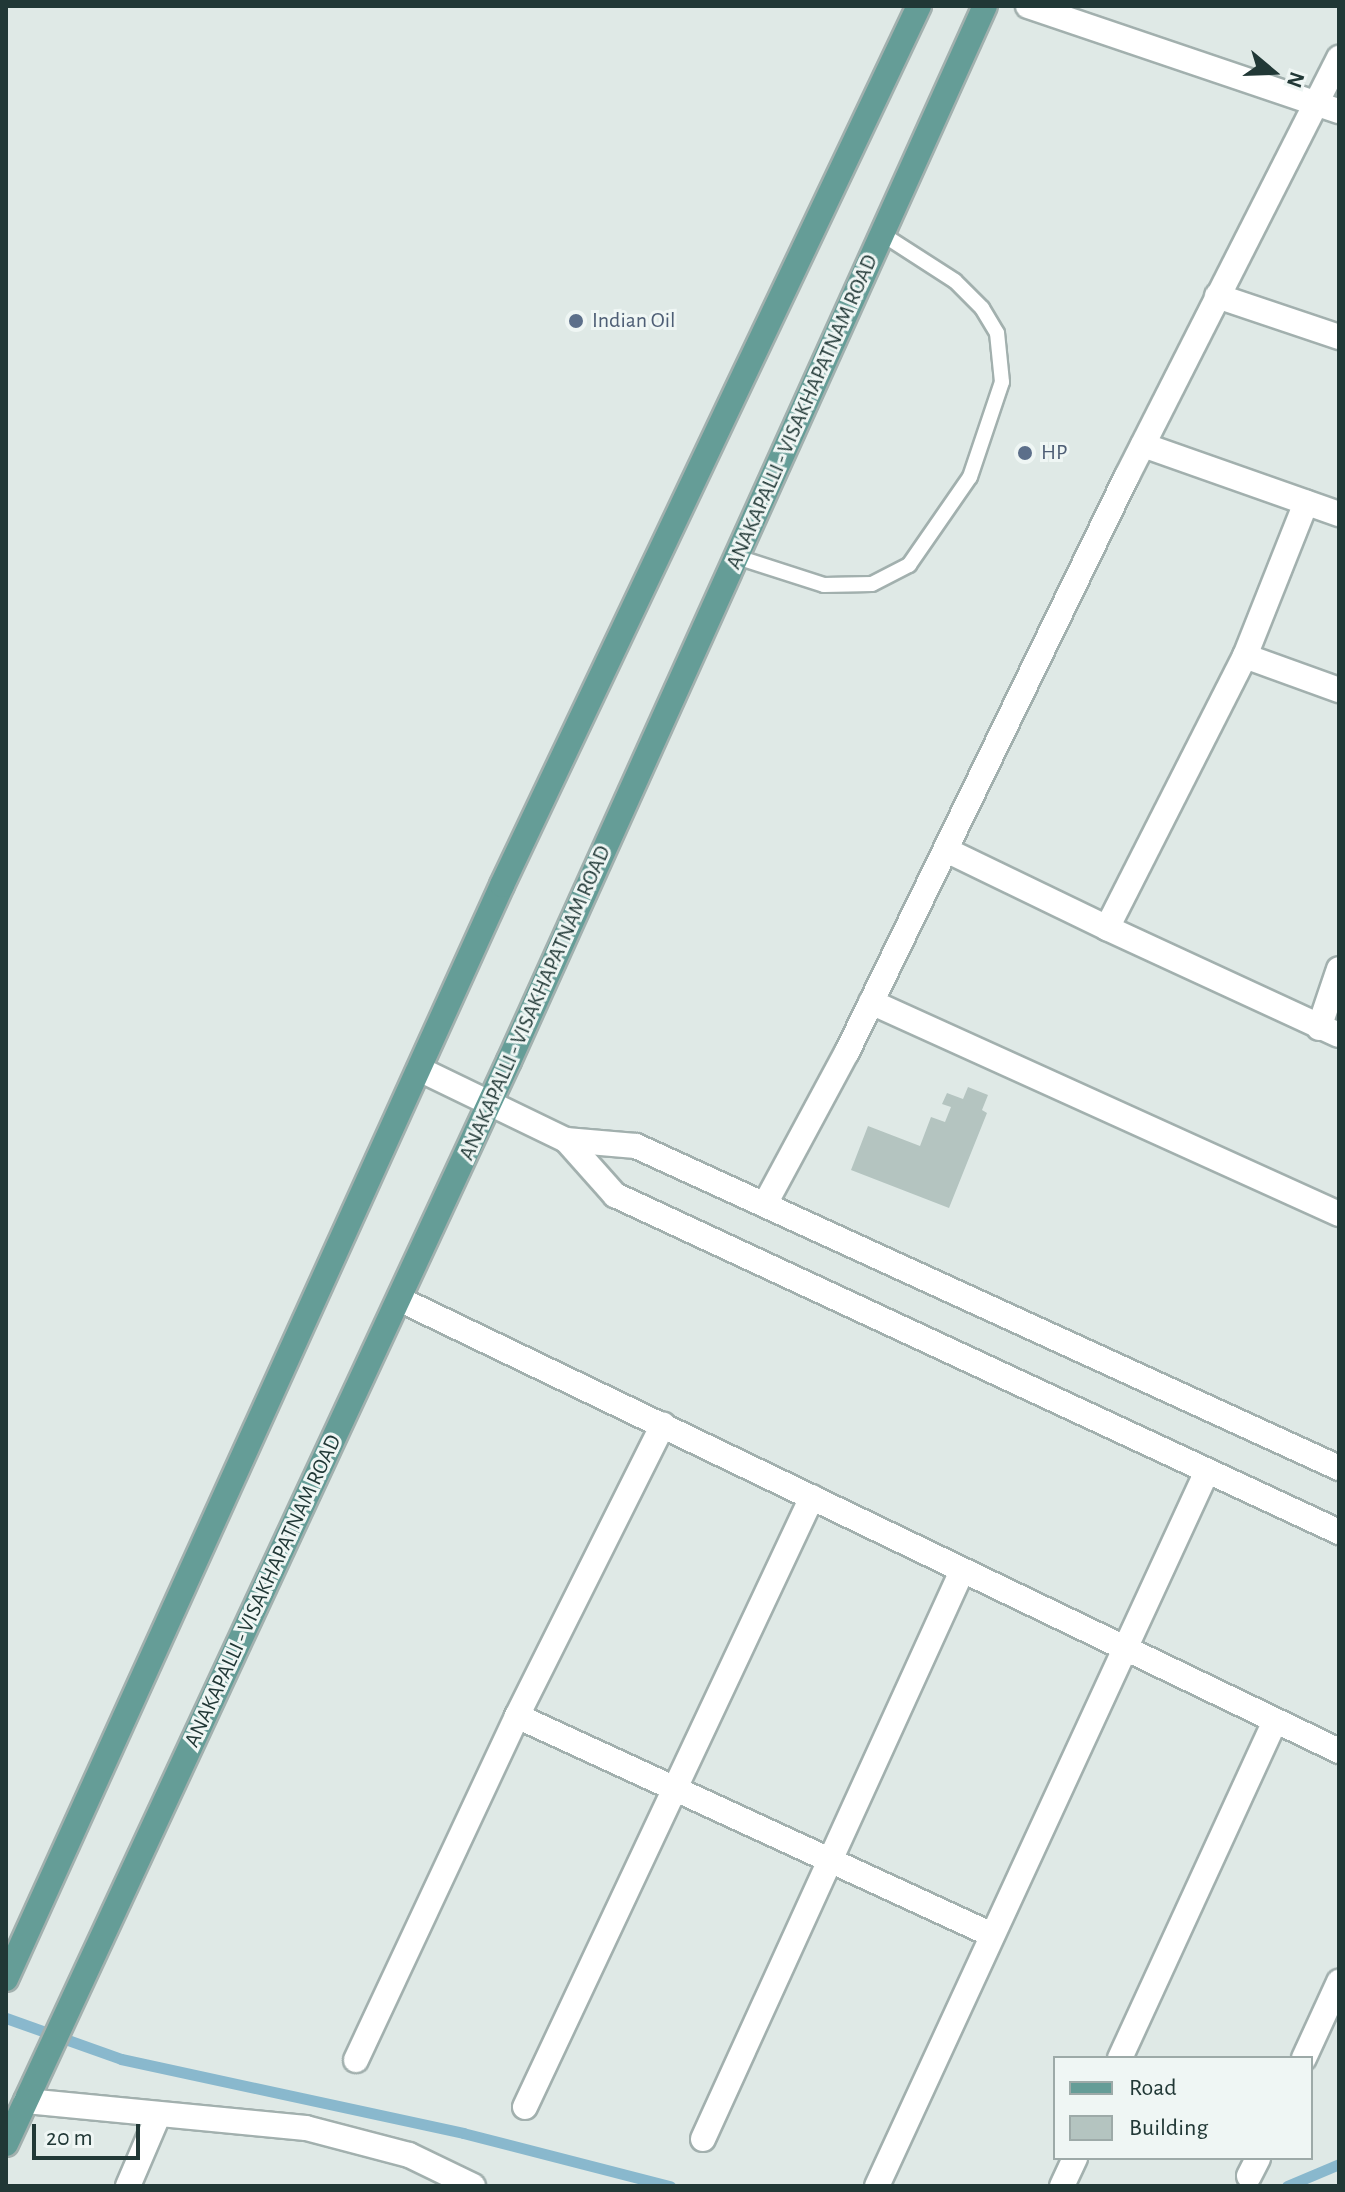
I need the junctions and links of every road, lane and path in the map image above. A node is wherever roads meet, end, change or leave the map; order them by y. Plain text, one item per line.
1 (919, 6) edge
2 (985, 6) edge
3 (1028, 6) edge
4 (1339, 58) edge
5 (1328, 108) edge
6 (882, 234) junction
7 (1217, 296) junction
8 (1339, 337) edge
9 (1143, 445) junction
10 (1306, 503) junction
11 (1339, 514) edge
12 (737, 557) junction
13 (1245, 656) junction
14 (1339, 690) edge
15 (946, 850) junction
16 (1107, 928) junction
17 (1339, 969) edge
18 (871, 1002) junction
19 (1329, 1031) edge
20 (419, 1069) junction
21 (490, 1103) junction
22 (566, 1140) junction
23 (765, 1204) junction
24 (1339, 1214) edge
25 (399, 1299) junction
26 (663, 1424) junction
27 (1339, 1468) edge
28 (1207, 1471) junction
29 (812, 1497) junction
30 (1339, 1532) edge
31 (962, 1571) junction
32 (1122, 1649) junction
33 (517, 1716) junction
34 (1275, 1721) junction
35 (1339, 1751) edge
36 (675, 1790) junction
37 (827, 1860) junction
38 (990, 1934) junction
39 (9, 1971) edge
40 (1339, 1982) edge
41 (1121, 2056) edge
42 (1305, 2056) edge
43 (356, 2060) dead end
44 (26, 2101) junction
45 (525, 2107) dead end
46 (158, 2116) junction
47 (703, 2139) dead end
48 (6, 2144) edge
49 (1074, 2160) edge
50 (128, 2186) edge
51 (473, 2186) edge
52 (877, 2186) edge
53 (1062, 2186) edge

1 - 20 main road
2 - 6 main road, ANAKAPALLI - VISAKHAPATNAM ROAD
3 - 5 street
4 - 5 street
5 - 7 street
6 - 12 main road, ANAKAPALLI - VISAKHAPATNAM ROAD
6 - 12 lane
7 - 8 street
7 - 9 street
9 - 10 street
9 - 15 street
10 - 11 street
10 - 13 street
12 - 21 main road, ANAKAPALLI - VISAKHAPATNAM ROAD
13 - 14 street
13 - 16 street
15 - 16 street
15 - 18 street
16 - 19 street
17 - 19 street
18 - 23 street
18 - 24 street
20 - 21 street
20 - 39 main road
21 - 22 street
21 - 25 main road, ANAKAPALLI - VISAKHAPATNAM ROAD
22 - 23 street
22 - 28 street
23 - 27 street
25 - 26 street
25 - 44 main road, ANAKAPALLI - VISAKHAPATNAM ROAD
26 - 29 street
26 - 33 street
28 - 30 street
28 - 32 street
29 - 31 street
29 - 36 street
31 - 32 street
31 - 37 street
32 - 34 street
32 - 38 street
33 - 36 street
33 - 43 street
34 - 35 street
34 - 41 street
36 - 37 street
36 - 45 street
37 - 38 street
37 - 47 street
38 - 52 street
40 - 42 street
44 - 46 street
44 - 48 main road, ANAKAPALLI - VISAKHAPATNAM ROAD
46 - 50 street
46 - 51 street
49 - 53 street

